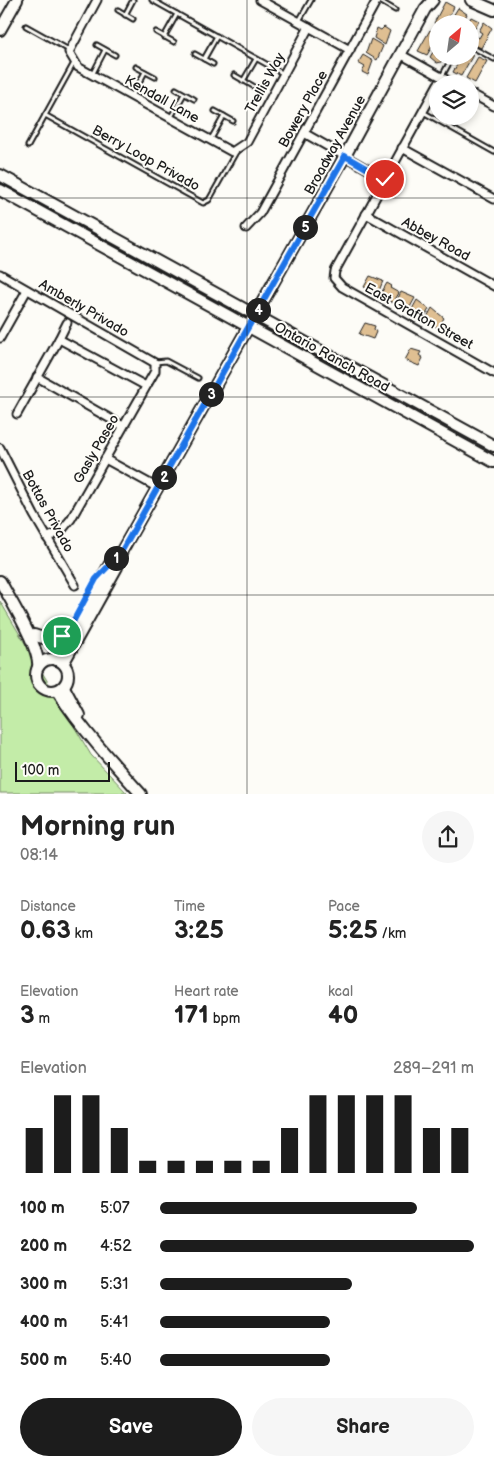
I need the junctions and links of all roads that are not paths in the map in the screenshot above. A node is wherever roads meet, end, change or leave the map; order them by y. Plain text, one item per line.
1 (17, 0) edge
2 (134, 0) edge
3 (152, 0) edge
4 (260, 0) edge
5 (311, 0) edge
6 (377, 0) edge
7 (433, 0) edge
8 (471, 0) edge
9 (94, 1) edge
10 (426, 4) edge
11 (118, 10) dead end
12 (396, 10) dead end
13 (494, 10) edge
14 (177, 14) junction
15 (126, 15) junction
16 (134, 19) dead end
17 (298, 21) junction
18 (26, 26) dead end
19 (310, 27) junction
20 (0, 30) edge
21 (156, 32) dead end
22 (164, 36) junction
23 (216, 36) junction
24 (174, 42) dead end
25 (97, 45) dead end
26 (70, 50) junction
27 (106, 50) junction
28 (350, 50) junction
29 (479, 51) edge
30 (195, 54) dead end
31 (400, 54) junction
32 (115, 55) dead end
33 (256, 58) junction
34 (204, 59) junction
35 (494, 59) edge
36 (74, 62) junction
37 (213, 64) dead end
38 (136, 67) dead end
39 (145, 72) junction
40 (284, 74) junction
41 (92, 75) junction
42 (429, 75) edge
43 (234, 76) dead end
44 (154, 77) dead end
45 (243, 81) junction
46 (253, 86) dead end
47 (176, 89) dead end
48 (184, 94) junction
49 (132, 96) junction
50 (479, 97) edge
51 (194, 99) dead end
52 (429, 100) edge
53 (494, 106) edge
54 (215, 111) dead end
55 (422, 112) junction
56 (45, 115) junction
57 (224, 116) junction
58 (171, 118) junction
59 (233, 121) dead end
60 (304, 132) junction
61 (211, 140) junction
62 (28, 146) dead end
63 (239, 148) junction
64 (402, 148) junction
65 (494, 152) edge
66 (345, 156) junction
67 (0, 175) edge
68 (385, 179) junction
69 (3, 192) edge
70 (494, 199) edge
71 (366, 214) junction
72 (246, 228) dead end
73 (0, 274) edge
74 (157, 276) junction
75 (494, 286) edge
76 (27, 290) junction
77 (255, 315) junction
78 (67, 323) dead end
79 (249, 327) junction
80 (0, 338) edge
81 (59, 339) junction
82 (155, 362) junction
83 (342, 363) junction
84 (494, 373) edge
85 (37, 377) junction
86 (198, 378) dead end
87 (146, 386) junction
88 (17, 414) dead end
89 (123, 426) junction
90 (494, 446) edge
91 (0, 448) edge
92 (105, 459) junction
93 (494, 462) edge
94 (158, 488) junction
95 (48, 538) junction
96 (120, 554) junction
97 (111, 562) junction
98 (0, 581) edge
99 (75, 585) dead end
100 (26, 628) junction
101 (34, 635) junction
102 (57, 660) junction
103 (38, 667) junction
104 (61, 689) junction
105 (141, 794) edge

1 - 20 street
2 - 15 lane
3 - 14 lane
4 - 17 street
5 - 17 lane
6 - 12 lane
6 - 28 street, Bowery Place
7 - 10 street, Broadway Avenue
8 - 13 street
9 - 26 street
10 - 31 street, Broadway Avenue
11 - 15 lane
14 - 22 lane
14 - 23 lane
15 - 16 lane
17 - 19 street
18 - 26 lane
19 - 28 street
19 - 40 street, Trellis Way
21 - 22 lane
22 - 24 lane
23 - 33 lane
23 - 34 lane
25 - 27 lane
26 - 36 street
27 - 32 lane
27 - 41 lane
28 - 60 street, Bowery Place
29 - 35 lane
30 - 34 lane
31 - 42 street
31 - 66 street, Broadway Avenue
33 - 40 lane
33 - 45 lane
34 - 37 lane
36 - 41 street, Kendall Lane
36 - 56 lane
38 - 39 lane
39 - 44 lane
39 - 49 lane
40 - 63 street, Trellis Way
41 - 49 street, Kendall Lane
43 - 45 lane
45 - 46 lane
47 - 48 lane
48 - 51 lane
48 - 58 lane
49 - 58 street, Kendall Lane
50 - 53 street
52 - 55 street
54 - 57 lane
55 - 64 street
55 - 65 lane
56 - 62 lane
56 - 63 lane, Berry Loop Privado
57 - 59 lane
57 - 61 lane
58 - 61 street, Kendall Lane
60 - 66 street
60 - 72 street, Bowery Place
61 - 63 street, Kendall Lane
64 - 68 street
64 - 70 street
66 - 68 street
66 - 77 street, Broadway Avenue
67 - 77 street, Ontario Ranch Road
68 - 71 street
69 - 74 street, Ontario Ranch Road
71 - 75 street, Abbey Road
71 - 84 street, East Grafton Street
73 - 76 street, Amberly Privado
74 - 77 street
74 - 79 street, Ontario Ranch Road
76 - 80 street
76 - 82 street, Amberly Privado
77 - 79 street, Broadway Avenue
77 - 83 street, Ontario Ranch Road
78 - 81 street
79 - 83 street
79 - 93 street, Ontario Ranch Road
79 - 94 street, Broadway Avenue
81 - 85 street
81 - 87 street
82 - 86 lane
82 - 87 street, Gasly Paseo
83 - 90 street, Ontario Ranch Road
85 - 88 street
85 - 89 street
87 - 89 street, Gasly Paseo
89 - 92 street, Gasly Paseo
91 - 95 street, Bottas Privado
92 - 94 street
92 - 95 street, Gasly Paseo
94 - 96 street, Broadway Avenue
95 - 99 street, Bottas Privado
96 - 97 street, Broadway Avenue
96 - 102 street, Broadway Avenue
97 - 101 street
97 - 102 street, Broadway Avenue
98 - 100 street
100 - 101 street
100 - 103 street
101 - 102 street
102 - 103 street
102 - 104 street
103 - 104 street
104 - 105 street

